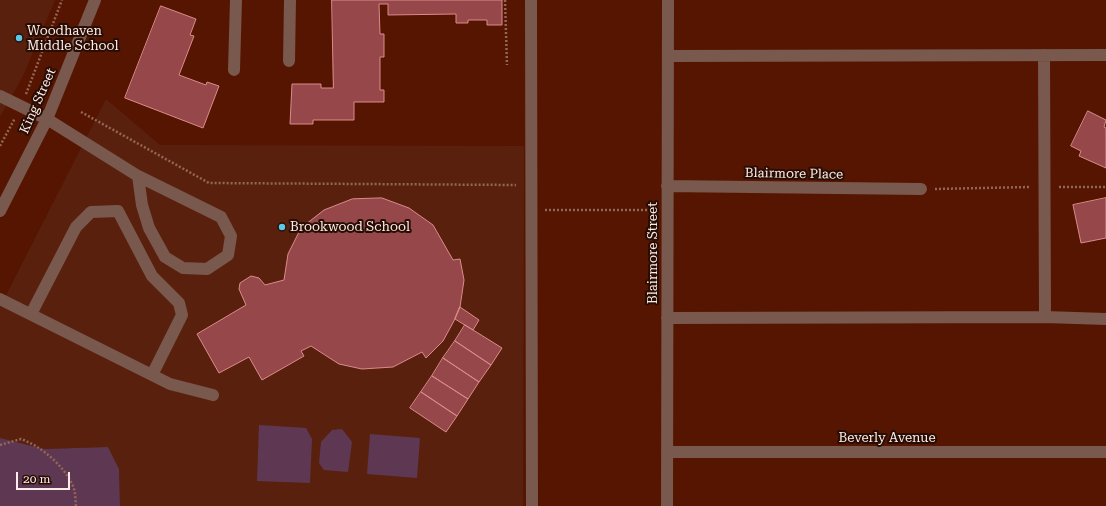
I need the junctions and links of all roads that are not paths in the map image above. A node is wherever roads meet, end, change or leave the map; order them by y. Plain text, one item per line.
1 (95, 0) edge
2 (236, 0) edge
3 (290, 0) edge
4 (532, 0) edge
5 (668, 0) edge
6 (1044, 55) junction
7 (1106, 55) edge
8 (668, 56) junction
9 (289, 61) dead end
10 (234, 70) dead end
11 (0, 96) edge
12 (47, 118) junction
13 (138, 176) junction
14 (667, 186) junction
15 (920, 189) road end
16 (0, 210) edge
17 (0, 299) edge
18 (31, 314) junction
19 (1044, 316) junction
20 (666, 318) junction
21 (1106, 319) edge
22 (152, 375) junction
23 (213, 395) dead end
24 (667, 452) junction
25 (1106, 452) edge
26 (532, 506) edge
27 (667, 506) edge

1 - 12 street, King Street
2 - 10 street
3 - 9 street
4 - 26 street
5 - 8 street, Blairmore Street
6 - 7 street
6 - 8 street
6 - 19 street
8 - 14 street, Blairmore Street
11 - 12 street
12 - 13 street
12 - 16 street, King Street
13 - 13 street
14 - 15 street, Blairmore Place
14 - 20 street, Blairmore Street
17 - 18 street
18 - 22 street
18 - 22 street
19 - 20 street
19 - 21 street
20 - 24 street, Blairmore Street
22 - 23 street
24 - 25 street, Beverly Avenue
24 - 27 street, Blairmore Street

